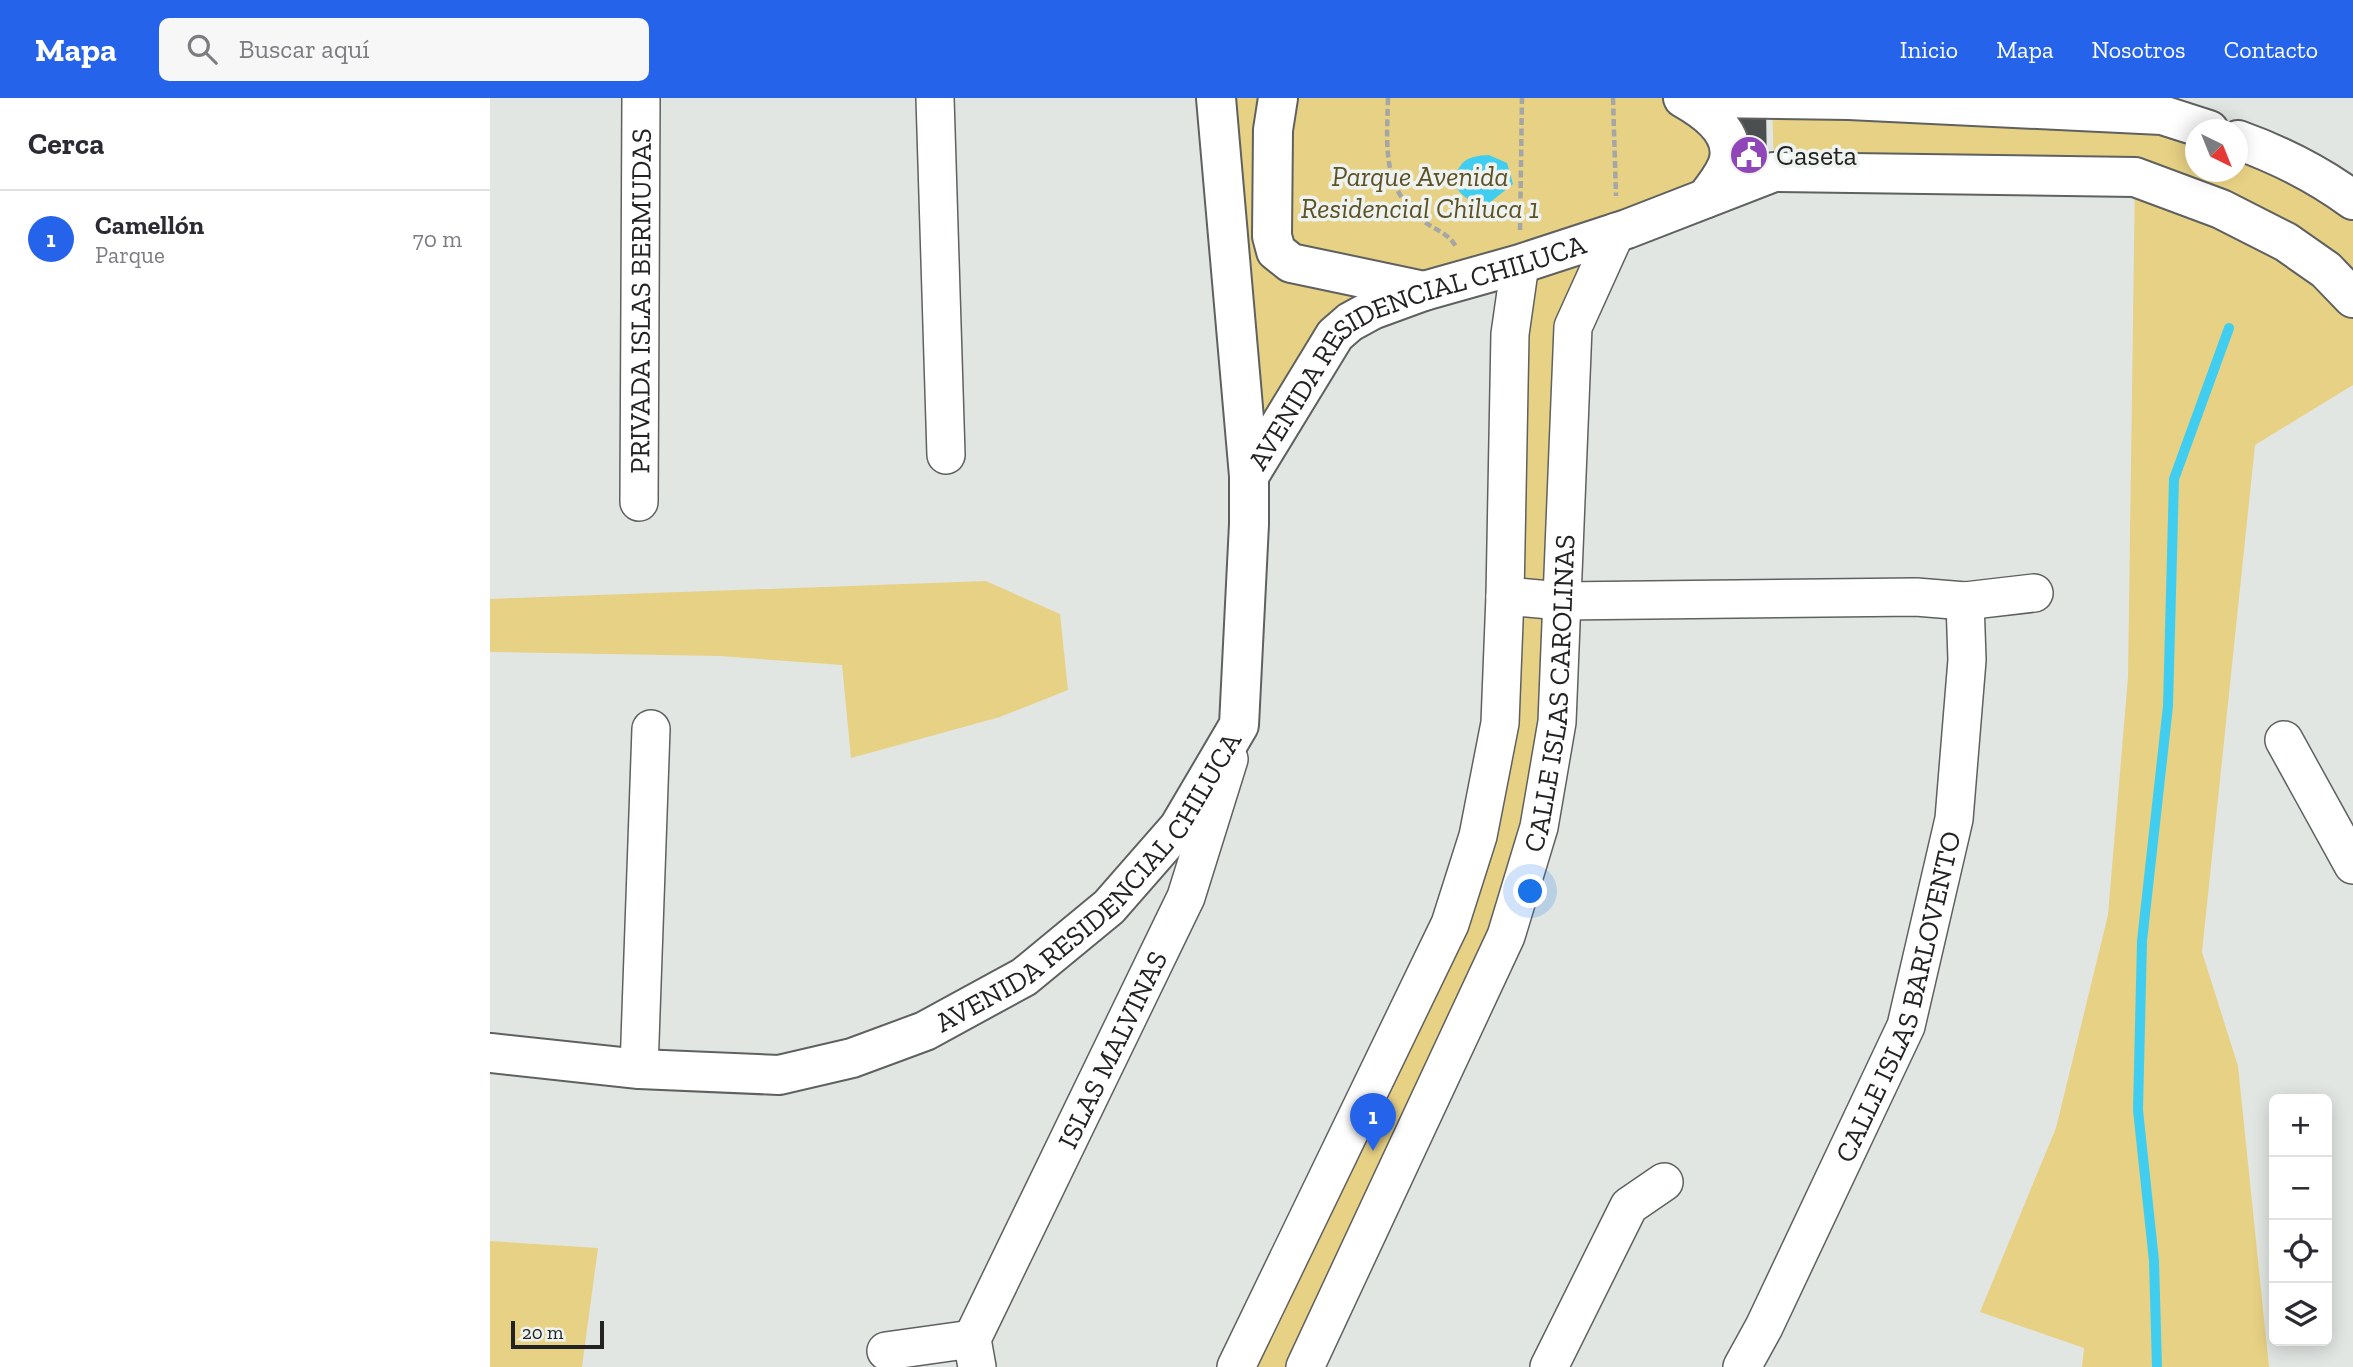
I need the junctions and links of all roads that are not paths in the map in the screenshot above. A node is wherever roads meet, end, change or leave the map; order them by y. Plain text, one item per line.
1 (641, 98) edge
2 (935, 98) edge
3 (1216, 98) edge
4 (1278, 98) edge
5 (1683, 98) edge
6 (1706, 98) edge
7 (2185, 122) edge
8 (2248, 145) edge
9 (1706, 198) junction
10 (2353, 200) edge
11 (1616, 232) junction
12 (1520, 264) junction
13 (1424, 290) junction
14 (2353, 298) edge
15 (946, 455) dead end
16 (1249, 476) junction
17 (639, 502) dead end
18 (2034, 593) dead end
19 (1505, 596) junction
20 (1561, 601) junction
21 (1965, 601) junction
22 (1239, 725) junction
23 (651, 729) dead end
24 (2284, 740) dead end
25 (2353, 865) edge
26 (490, 1053) edge
27 (639, 1069) junction
28 (1664, 1182) dead end
29 (886, 1351) dead end
30 (974, 1353) edge
31 (1236, 1367) edge
32 (1306, 1367) edge
33 (1549, 1367) edge
34 (1742, 1367) edge

1 - 17 street, PRIVADA ISLAS BERMUDAS
2 - 15 street
3 - 16 street
4 - 13 street
5 - 9 street
6 - 7 street
8 - 10 street
9 - 11 street, AVENIDA RESIDENCIAL CHILUCA
9 - 14 street, AVENIDA RESIDENCIAL CHILUCA
11 - 12 street, AVENIDA RESIDENCIAL CHILUCA
11 - 20 street, CALLE ISLAS CAROLINAS
12 - 13 street, AVENIDA RESIDENCIAL CHILUCA
12 - 19 street, CALLE ISLAS CAROLINAS
13 - 16 street, AVENIDA RESIDENCIAL CHILUCA
16 - 22 street, AVENIDA RESIDENCIAL CHILUCA
18 - 21 street
19 - 20 street
19 - 31 street, CALLE ISLAS CAROLINAS
20 - 21 street
20 - 32 street, CALLE ISLAS CAROLINAS
21 - 34 street, CALLE ISLAS BARLOVENTO
22 - 27 street, AVENIDA RESIDENCIAL CHILUCA
22 - 30 street, ISLAS MALVINAS
23 - 27 street
24 - 25 street
26 - 27 street, AVENIDA RESIDENCIAL CHILUCA
28 - 33 street
29 - 30 street

